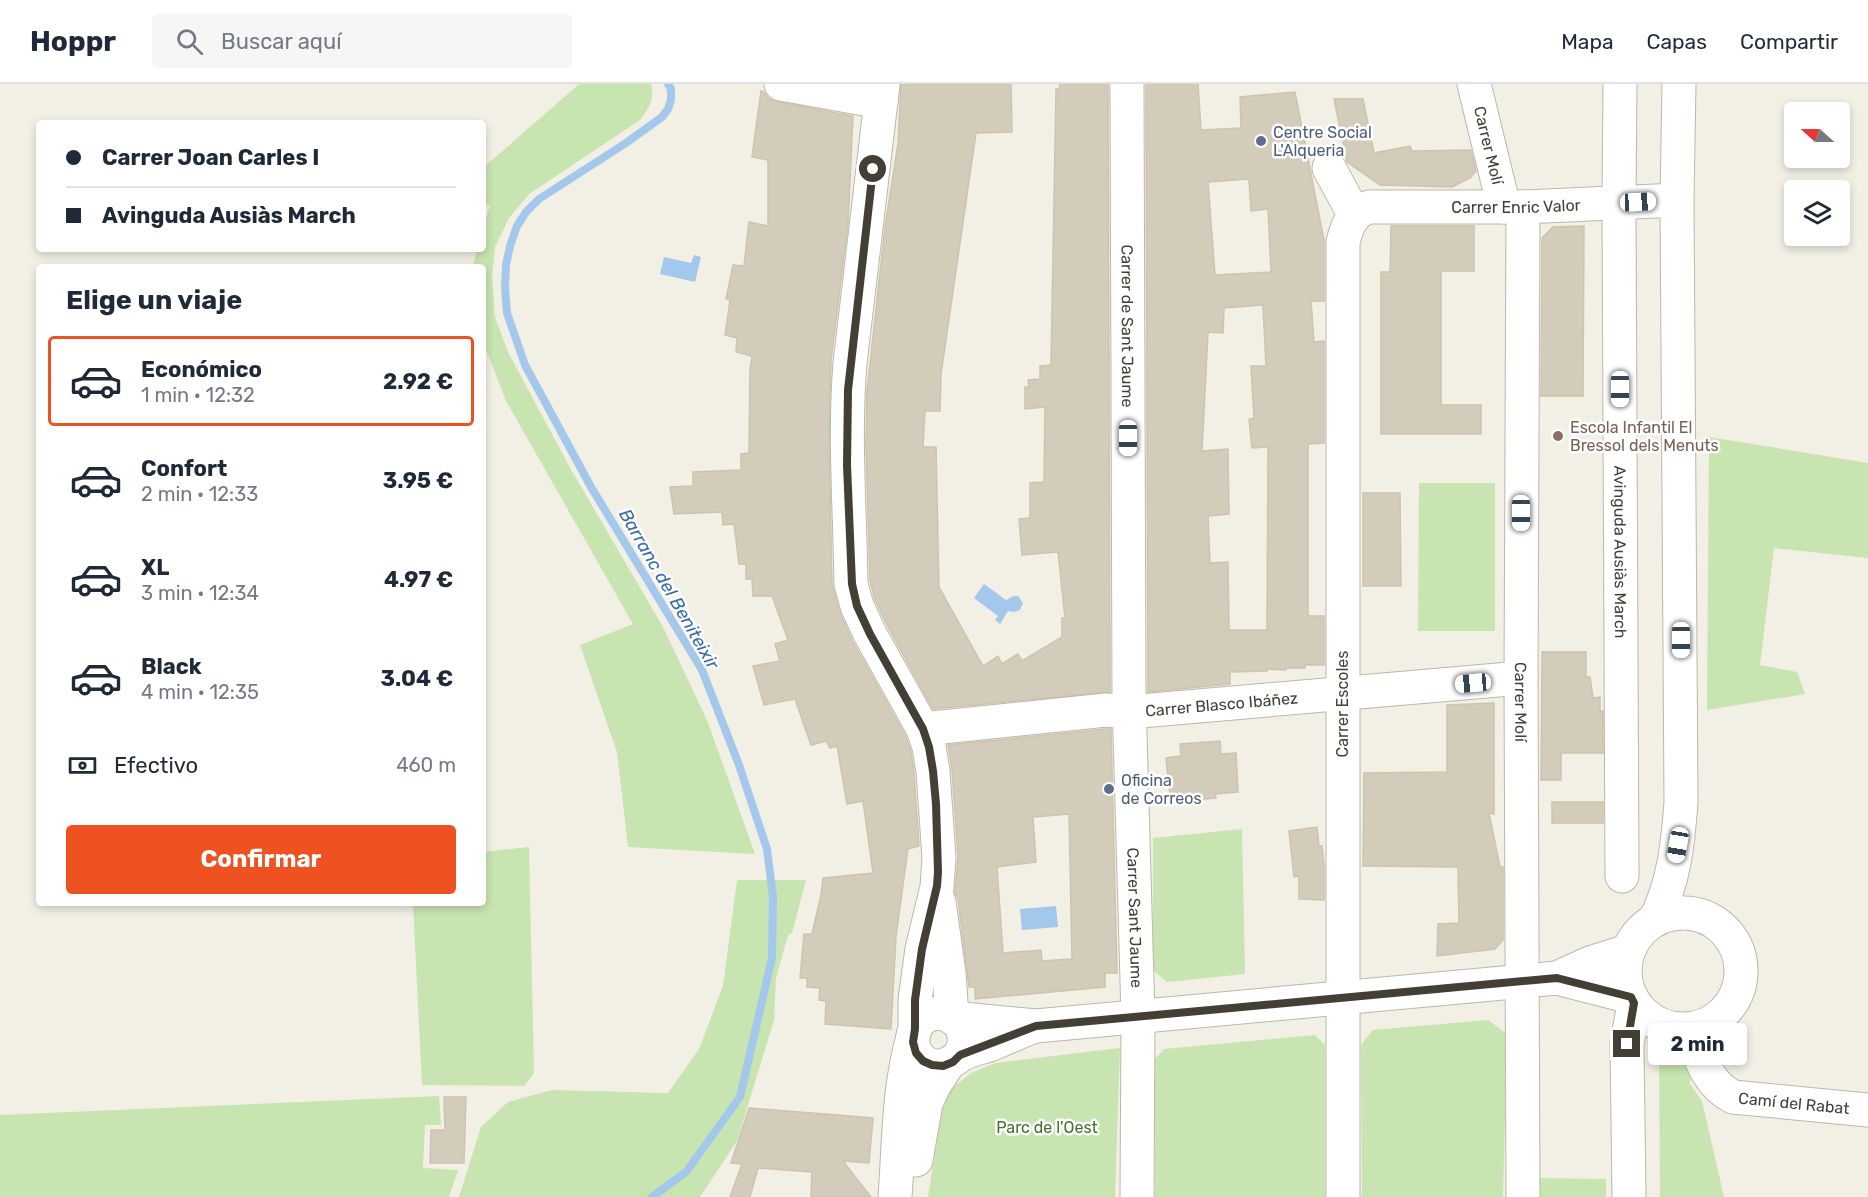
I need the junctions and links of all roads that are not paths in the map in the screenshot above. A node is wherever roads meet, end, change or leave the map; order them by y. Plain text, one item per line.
1 (781, 84) edge
2 (1127, 84) edge
3 (1474, 84) edge
4 (1620, 84) edge
5 (1678, 84) edge
6 (882, 93) edge
7 (1329, 168) dead end
8 (1677, 200) junction
9 (1618, 203) junction
10 (1514, 207) junction
11 (1354, 214) junction
12 (1521, 678) junction
13 (1342, 694) junction
14 (1129, 712) junction
15 (923, 729) junction
16 (1682, 802) junction
17 (1622, 876) dead end
18 (937, 886) junction
19 (1700, 914) junction
20 (1655, 920) junction
21 (1628, 951) junction
22 (1557, 978) junction
23 (1523, 981) junction
24 (1342, 998) junction
25 (1632, 1000) junction
26 (952, 1017) junction
27 (1138, 1017) junction
28 (1036, 1026) junction
29 (1690, 1029) junction
30 (914, 1033) junction
31 (954, 1060) junction
32 (1868, 1110) edge
33 (895, 1197) edge
34 (911, 1197) edge
35 (1137, 1197) edge
36 (1343, 1197) edge
37 (1523, 1197) edge
38 (1629, 1197) edge

1 - 6 street
2 - 14 street, Carrer de Sant Jaume
3 - 10 street, Carrer Molí
4 - 9 street, Avinguda Ausiàs March
5 - 8 street
6 - 15 street
7 - 11 street
8 - 9 street, Carrer Enric Valor
8 - 16 street
9 - 10 street, Carrer Enric Valor
9 - 17 street, Avinguda Ausiàs March
10 - 11 street, Carrer Enric Valor
10 - 12 street, Carrer Molí
11 - 13 street, Carrer Escoles
12 - 13 street, Carrer Blasco Ibáñez
12 - 23 street, Carrer Molí
13 - 14 street, Carrer Blasco Ibáñez
13 - 24 street, Carrer Escoles
14 - 15 street, Carrer Blasco Ibáñez
14 - 27 street, Carrer Sant Jaume
15 - 18 street
16 - 19 street
16 - 20 street
18 - 26 street
18 - 30 street
19 - 20 street
19 - 29 street
20 - 21 street
21 - 22 street
21 - 25 street
22 - 23 street
22 - 25 street
23 - 24 street
23 - 37 street, Carrer Molí
24 - 27 street
24 - 36 street, Carrer Escoles
25 - 29 street
25 - 38 street
26 - 28 street
26 - 30 street
26 - 31 street
27 - 28 street
27 - 35 street, Carrer Sant Jaume
28 - 31 street
29 - 32 street, Camí del Rabat
30 - 31 street
30 - 33 street
31 - 34 street

